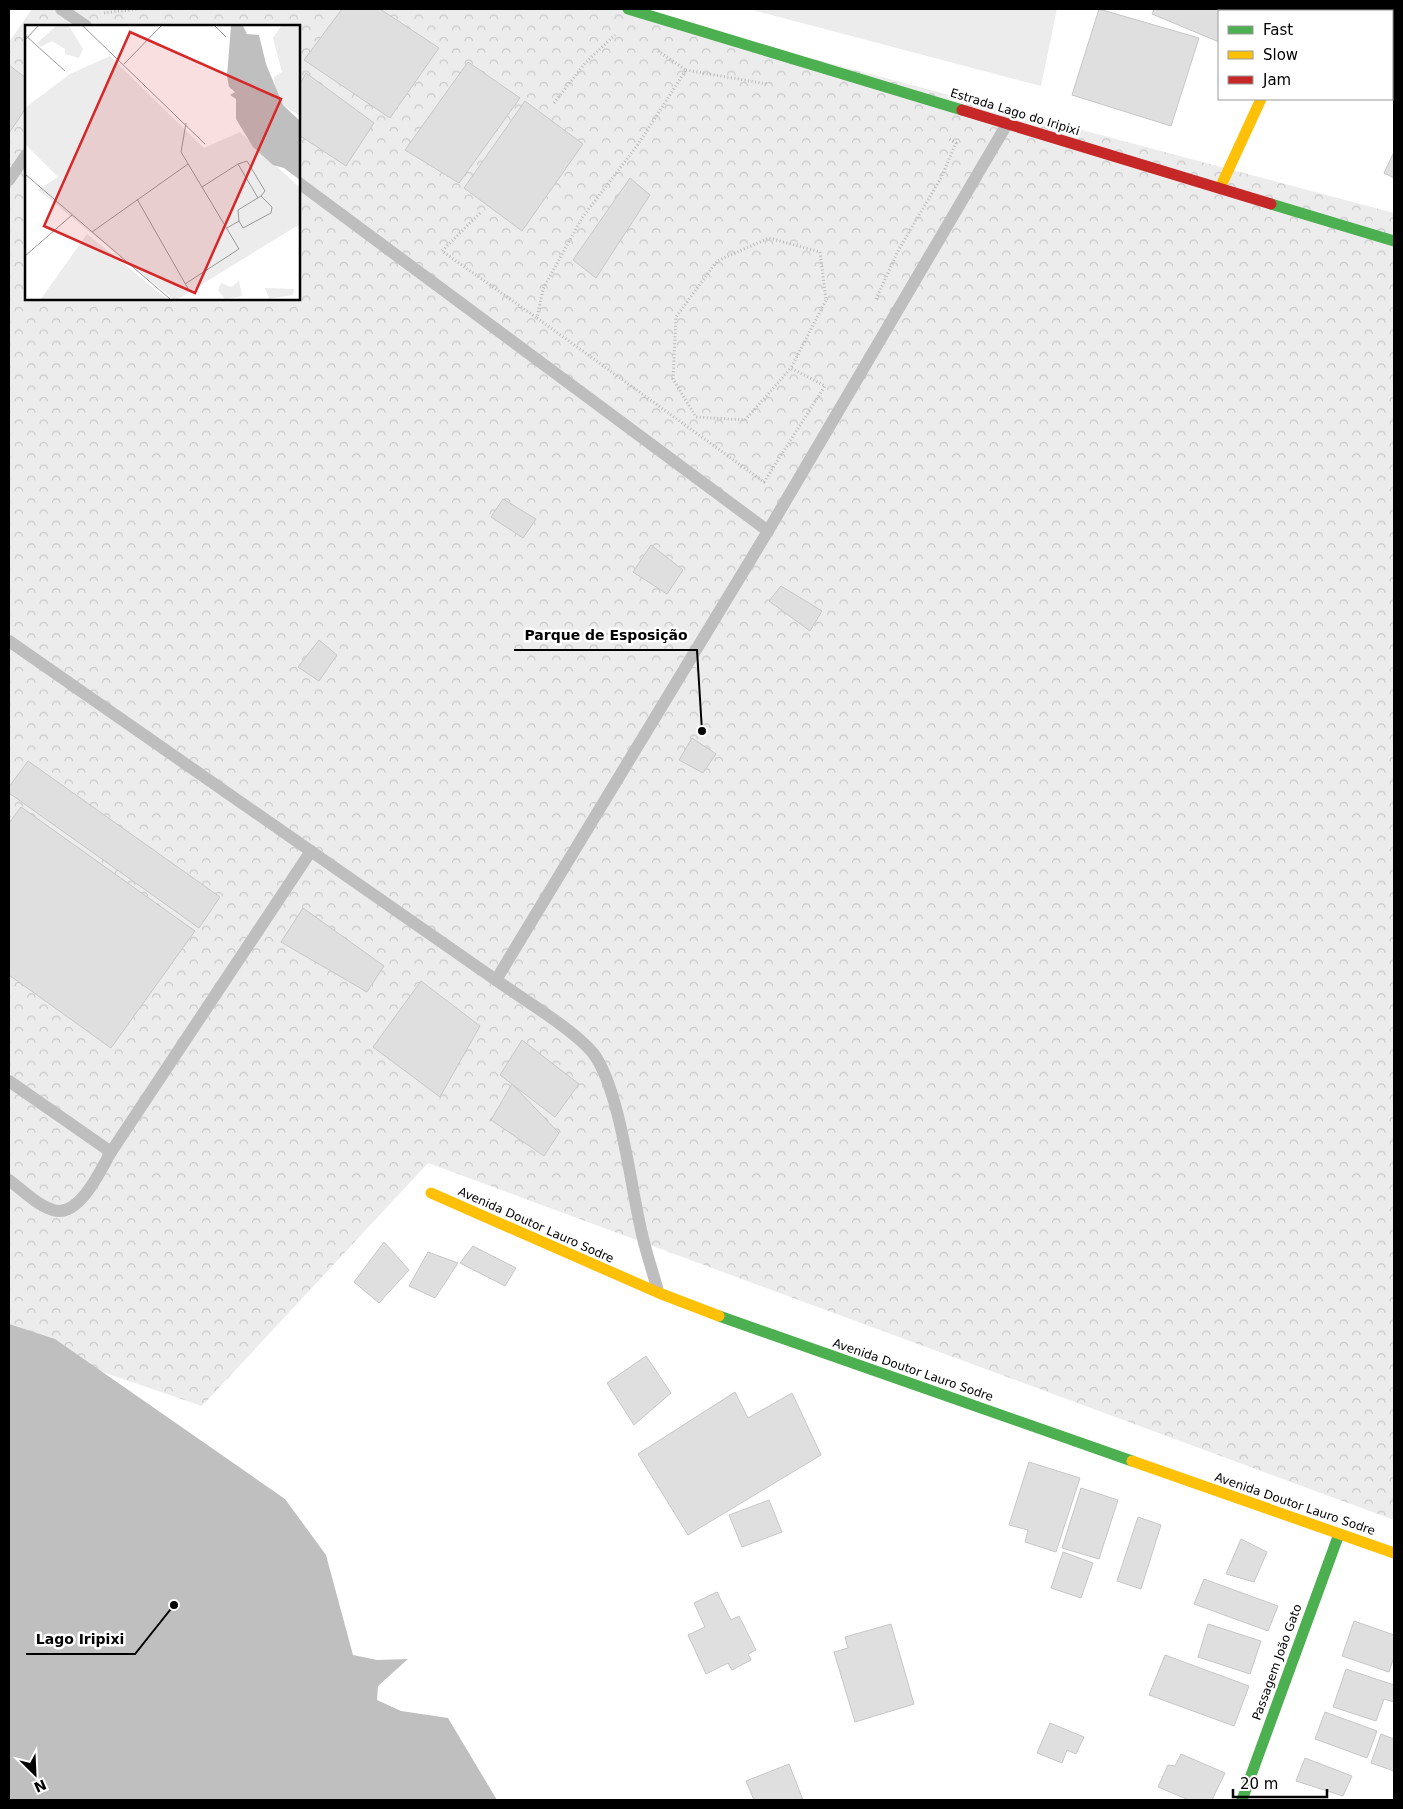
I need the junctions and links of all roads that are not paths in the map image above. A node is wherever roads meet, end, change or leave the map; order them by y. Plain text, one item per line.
1 (60, 9) edge
2 (628, 9) edge
3 (84, 25) edge
4 (1261, 100) edge
5 (1007, 124) junction
6 (25, 156) edge
7 (9, 180) edge
8 (300, 184) edge
9 (1220, 188) junction
10 (1394, 241) edge
11 (768, 531) junction
12 (9, 641) edge
13 (310, 851) junction
14 (496, 980) junction
15 (9, 1080) edge
16 (112, 1152) junction
17 (9, 1180) edge
18 (430, 1193) dead end
19 (659, 1294) junction
20 (1339, 1534) junction
21 (1394, 1553) edge
22 (1242, 1800) edge

1 - 3 lane
2 - 5 street, Estrada Lago do Iripixi
4 - 9 street
5 - 9 street, Estrada Lago do Iripixi
5 - 11 lane
6 - 7 lane
8 - 11 lane
9 - 10 street, Estrada Lago do Iripixi
11 - 14 lane
12 - 13 lane
13 - 14 lane
13 - 16 lane
14 - 19 lane
15 - 16 lane
16 - 17 lane
18 - 19 street, Avenida Doutor Lauro Sodre
19 - 20 street, Avenida Doutor Lauro Sodre
20 - 21 street, Avenida Doutor Lauro Sodre
20 - 22 street, Passagem João Gato

